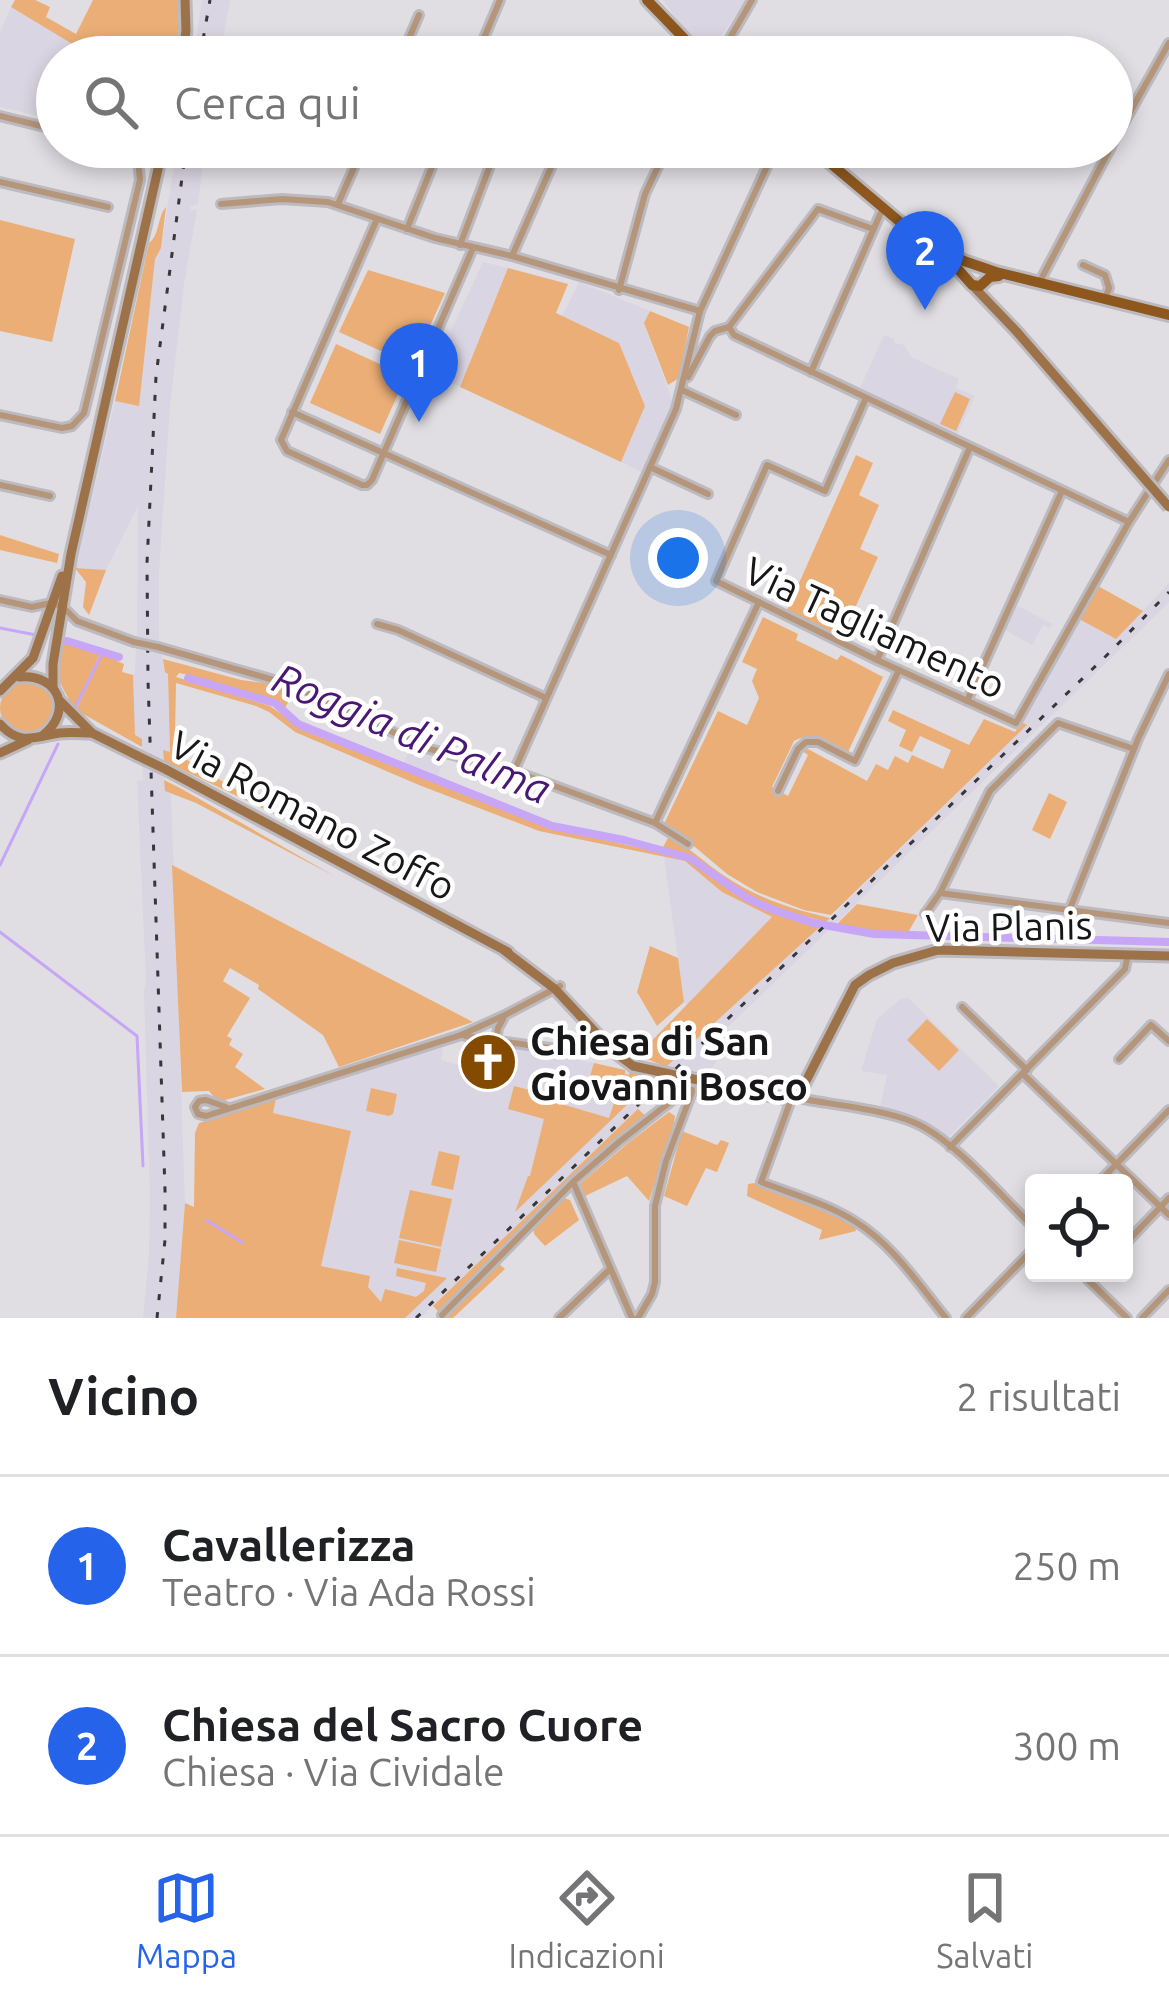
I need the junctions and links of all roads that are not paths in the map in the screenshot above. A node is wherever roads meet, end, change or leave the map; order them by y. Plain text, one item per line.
1 (185, 0) edge
2 (500, 0) edge
3 (752, 0) edge
4 (648, 1) edge
5 (419, 15) dead end
6 (185, 36) edge
7 (410, 36) edge
8 (485, 36) edge
9 (682, 36) edge
10 (731, 36) edge
11 (1169, 43) edge
12 (1133, 107) edge
13 (0, 116) edge
14 (36, 125) edge
15 (140, 168) edge
16 (158, 168) edge
17 (354, 168) edge
18 (431, 168) edge
19 (489, 168) edge
20 (551, 168) edge
21 (657, 168) edge
22 (766, 168) edge
23 (836, 168) edge
24 (1100, 168) edge
25 (0, 182) edge
26 (221, 204) dead end
27 (338, 206) junction
28 (108, 207) dead end
29 (883, 208) junction
30 (377, 219) junction
31 (406, 229) junction
32 (873, 229) junction
33 (916, 236) junction
34 (460, 245) junction
35 (473, 248) junction
36 (512, 256) junction
37 (1083, 265) dead end
38 (983, 273) junction
39 (969, 281) junction
40 (1043, 284) junction
41 (619, 290) junction
42 (1105, 299) junction
43 (991, 303) junction
44 (700, 311) junction
45 (1169, 315) edge
46 (730, 327) junction
47 (694, 329) junction
48 (710, 336) junction
49 (693, 359) junction
50 (811, 372) junction
51 (683, 388) junction
52 (866, 398) junction
53 (292, 412) junction
54 (0, 415) edge
55 (736, 415) dead end
56 (970, 447) junction
57 (384, 453) junction
58 (1169, 460) edge
59 (650, 467) junction
60 (0, 485) edge
61 (1062, 491) junction
62 (708, 494) dead end
63 (50, 496) dead end
64 (1169, 507) edge
65 (1129, 522) junction
66 (610, 555) junction
67 (0, 600) edge
68 (759, 602) junction
69 (57, 605) junction
70 (32, 607) junction
71 (46, 621) junction
72 (77, 621) junction
73 (58, 624) junction
74 (376, 624) dead end
75 (877, 660) junction
76 (898, 670) junction
77 (1169, 674) edge
78 (14, 679) junction
79 (0, 691) edge
80 (56, 694) junction
81 (546, 698) junction
82 (967, 701) junction
83 (0, 724) edge
84 (92, 733) junction
85 (36, 738) junction
86 (1134, 749) junction
87 (0, 753) edge
88 (514, 771) junction
89 (778, 791) dead end
90 (655, 823) junction
91 (688, 844) dead end
92 (940, 893) junction
93 (1069, 911) junction
94 (925, 914) dead end
95 (1169, 923) edge
96 (1128, 954) junction
97 (1169, 956) edge
98 (557, 987) junction
99 (962, 1007) dead end
100 (492, 1026) junction
101 (487, 1038) junction
102 (450, 1039) junction
103 (509, 1040) junction
104 (1169, 1041) edge
105 (572, 1052) dead end
106 (1119, 1059) dead end
107 (1025, 1072) junction
108 (695, 1083) junction
109 (791, 1094) junction
110 (669, 1104) junction
111 (226, 1107) dead end
112 (1169, 1110) edge
113 (685, 1111) junction
114 (950, 1147) junction
115 (1116, 1164) junction
116 (1107, 1174) edge
117 (573, 1182) junction
118 (1169, 1198) edge
119 (1161, 1207) junction
120 (1169, 1215) edge
121 (1025, 1219) edge
122 (1133, 1236) edge
123 (1025, 1257) edge
124 (609, 1270) junction
125 (1090, 1282) edge
126 (1169, 1290) edge
127 (442, 1315) dead end
128 (559, 1318) edge
129 (635, 1318) edge
130 (946, 1318) edge
131 (966, 1318) edge
132 (1127, 1318) edge
133 (1142, 1318) edge

1 - 6 street
2 - 8 street
3 - 10 street
4 - 9 main road
5 - 7 street
11 - 12 street
13 - 14 street
15 - 54 street
16 - 69 street
17 - 27 street
18 - 31 street
19 - 34 street
20 - 36 street
21 - 41 street
22 - 44 street
23 - 29 main road
24 - 40 street
25 - 28 street
26 - 27 street
27 - 30 street
29 - 32 street
29 - 33 main road
30 - 31 street
30 - 53 street
31 - 34 street
32 - 46 street
32 - 50 street
33 - 38 main road
33 - 39 main road
34 - 35 street
35 - 36 street
35 - 57 street
36 - 41 street
37 - 42 street
38 - 39 main road
38 - 39 main road
38 - 40 main road
38 - 43 street
39 - 43 street
40 - 42 main road
41 - 44 street
42 - 45 main road
43 - 64 street, bridge
44 - 47 street
46 - 48 street
46 - 50 street
47 - 48 street
47 - 49 street
48 - 49 street
49 - 51 street
50 - 52 street
51 - 55 street
51 - 59 street
52 - 56 street
52 - 68 street, Via Tagliamento
53 - 57 street
53 - 57 street
56 - 61 street
56 - 75 street
57 - 66 street
58 - 65 street
59 - 62 street
59 - 66 street
60 - 63 street
61 - 65 street
61 - 82 street
65 - 82 street, Via Tagliamento
66 - 81 street
67 - 70 street
68 - 75 street, Via Tagliamento
68 - 90 street
69 - 70 street
69 - 71 street
69 - 72 street
69 - 73 street
70 - 71 street
71 - 73 street
71 - 78 street
72 - 73 street
72 - 88 street, bridge
73 - 80 street
74 - 81 street
75 - 76 street, Via Tagliamento
76 - 82 street, Via Tagliamento
76 - 89 street
77 - 86 street
78 - 79 street
78 - 80 street
80 - 84 street, Via Romano Zoffo
80 - 85 street
81 - 88 street
83 - 85 street
84 - 85 street, Via Romano Zoffo
84 - 98 street, Via Romano Zoffo, bridge
85 - 87 street
86 - 92 street
86 - 93 street
88 - 90 street
90 - 91 street
92 - 93 street
92 - 94 street
93 - 95 street
96 - 97 street, Via Planis
96 - 107 street
96 - 109 street, Via Planis
98 - 100 street
98 - 108 street, Via Romano Zoffo
98 - 108 street, Via Romano Zoffo
99 - 107 street
100 - 101 street
100 - 101 street
100 - 102 street
100 - 103 street
101 - 102 street
101 - 103 street
102 - 111 street
103 - 105 street
104 - 106 street
107 - 114 street
107 - 115 street
108 - 109 street
108 - 110 street
108 - 113 street
109 - 114 street
109 - 130 street
110 - 113 street
110 - 117 street
112 - 115 street
113 - 129 street
114 - 121 street
115 - 116 street
115 - 119 street
117 - 124 street
117 - 127 street
118 - 119 street
119 - 120 street
119 - 122 street
123 - 131 street
124 - 128 street
124 - 129 street
125 - 132 street
126 - 133 street

